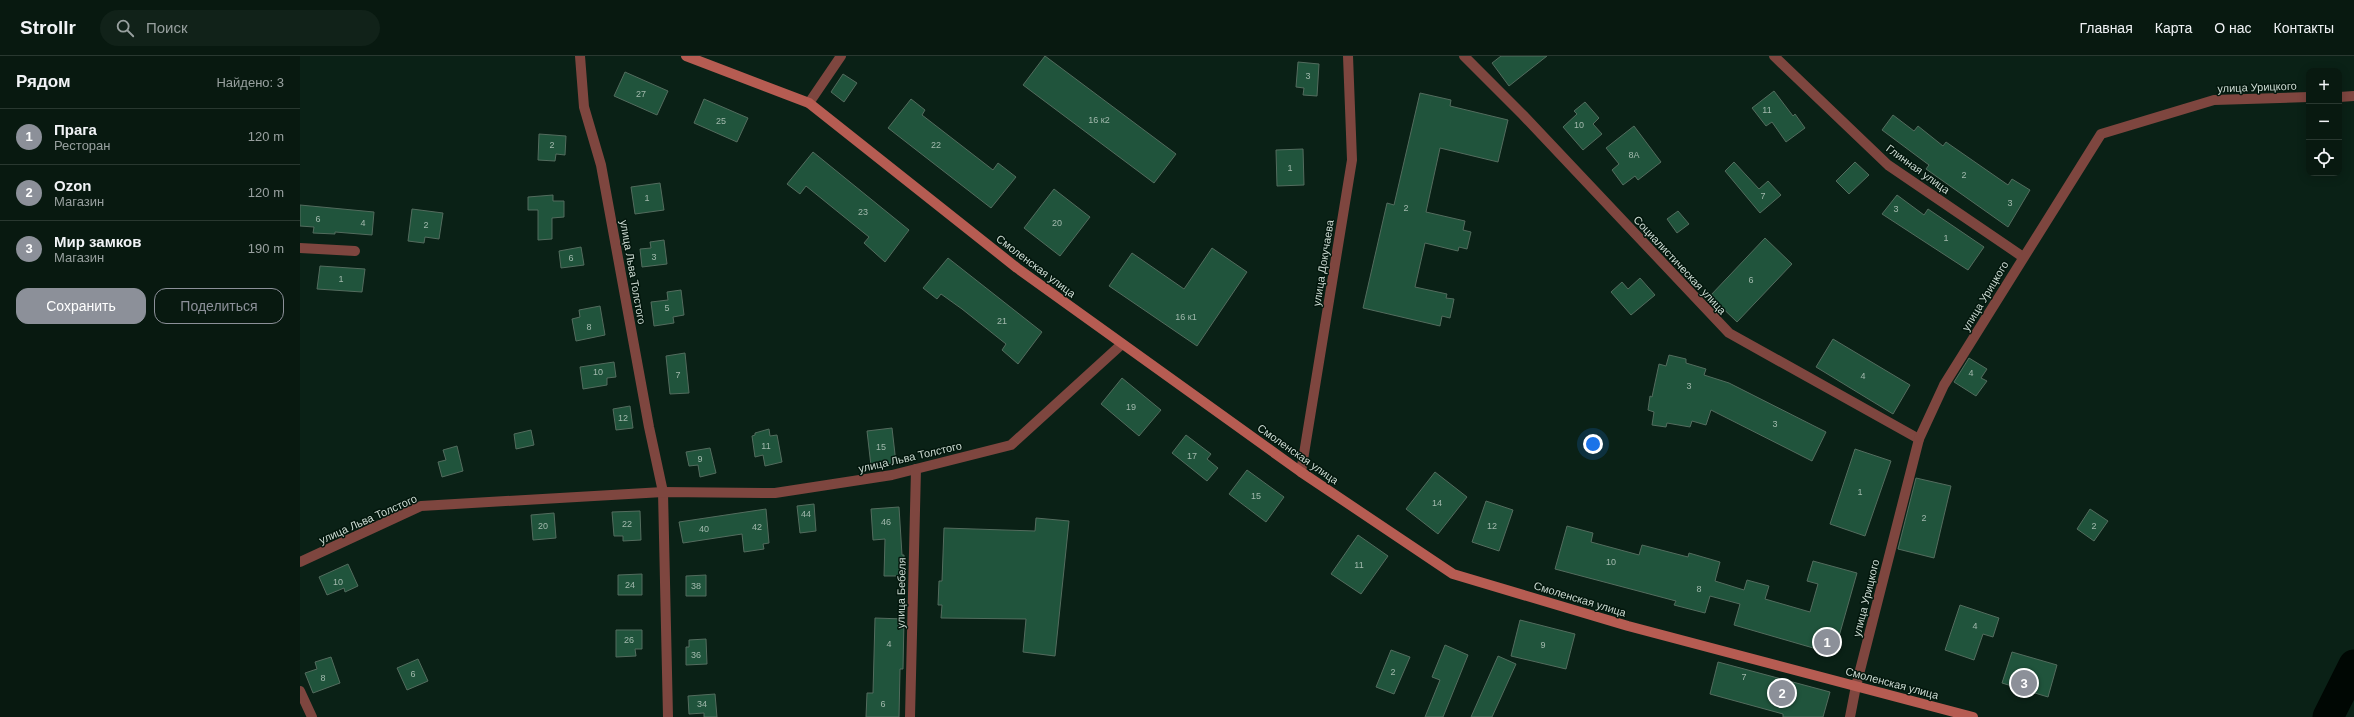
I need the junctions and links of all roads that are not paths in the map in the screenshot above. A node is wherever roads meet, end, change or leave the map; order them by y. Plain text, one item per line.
1 (580, 56) edge
2 (686, 56) edge
3 (841, 56) edge
4 (1348, 56) edge
5 (1464, 56) edge
6 (1774, 56) edge
7 (2354, 96) edge
8 (2306, 97) edge
9 (2342, 97) edge
10 (809, 104) junction
11 (300, 248) edge
12 (355, 251) dead end
13 (2023, 257) junction
14 (1122, 344) junction
15 (1919, 439) junction
16 (916, 469) junction
17 (1301, 472) junction
18 (663, 492) junction
19 (300, 562) edge
20 (1856, 686) junction
21 (300, 691) edge
22 (312, 717) edge
23 (668, 717) edge
24 (910, 717) edge
25 (1850, 717) edge
26 (1973, 717) edge

1 - 18 street, улица Льва Толстого
2 - 10 main road, Смоленская улица
3 - 10 street
4 - 17 street, улица Докучаева
5 - 15 street, Социалистическая улица
6 - 13 street, Глинная улица
7 - 9 street
8 - 13 street, улица Урицкого
10 - 14 main road, Смоленская улица
11 - 12 street
13 - 15 street, улица Урицкого
14 - 16 street, улица Льва Толстого
14 - 17 main road, Смоленская улица
15 - 20 street, улица Урицкого
16 - 18 street, улица Льва Толстого
16 - 24 street, улица Бебеля
17 - 20 main road, Смоленская улица
18 - 19 street, улица Льва Толстого
18 - 23 street, улица Льва Толстого
20 - 25 street, улица Урицкого
20 - 26 main road, Смоленская улица
21 - 22 street

